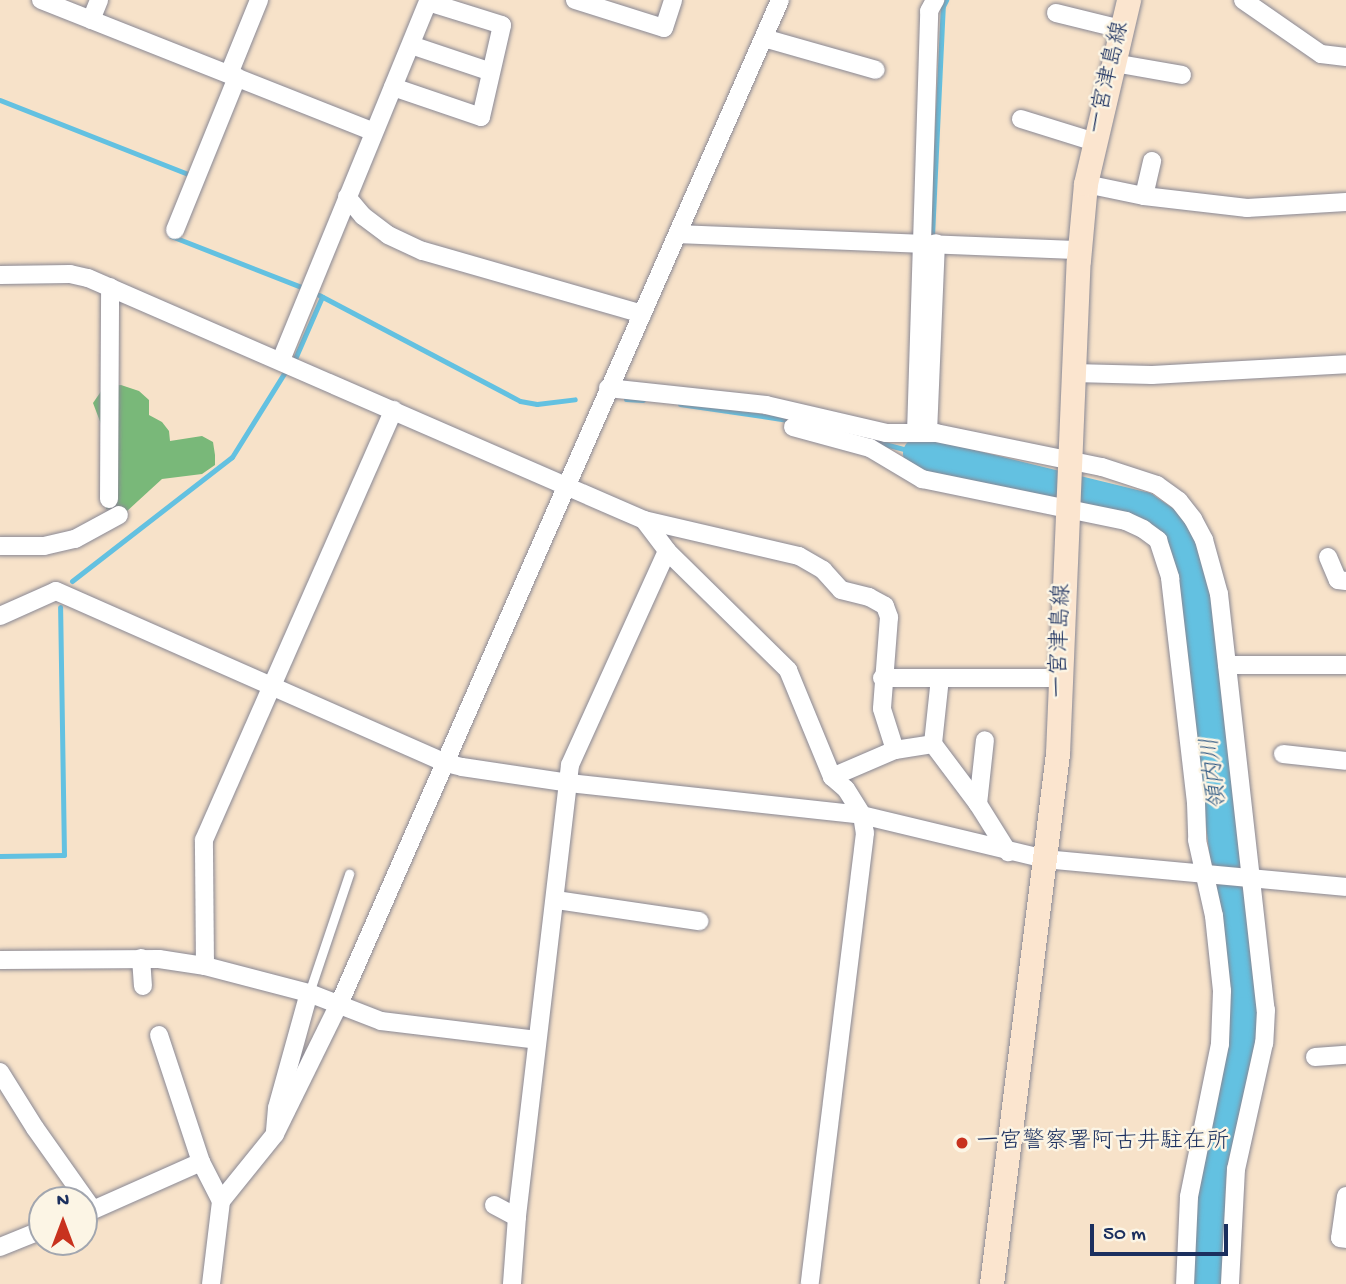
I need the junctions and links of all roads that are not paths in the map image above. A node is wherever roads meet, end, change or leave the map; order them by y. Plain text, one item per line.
1 (41, 0) edge
2 (99, 0) edge
3 (259, 0) edge
4 (575, 0) edge
5 (673, 0) edge
6 (780, 0) edge
7 (935, 0) edge
8 (1129, 0) edge
9 (1243, 0) edge
10 (429, 1) edge
11 (1056, 13) dead end
12 (91, 20) junction
13 (1121, 29) junction
14 (764, 38) junction
15 (411, 44) junction
16 (1346, 57) edge
17 (1114, 63) junction
18 (876, 70) dead end
19 (491, 72) junction
20 (233, 75) junction
21 (1182, 75) dead end
22 (393, 87) junction
23 (1021, 118) dead end
24 (374, 132) junction
25 (1095, 142) junction
26 (1152, 161) dead end
27 (1086, 184) junction
28 (1144, 196) junction
29 (347, 197) junction
30 (1346, 202) edge
31 (175, 230) dead end
32 (679, 234) junction
33 (928, 243) junction
34 (1079, 250) junction
35 (0, 275) edge
36 (110, 287) junction
37 (642, 314) junction
38 (281, 360) junction
39 (1346, 364) edge
40 (1073, 373) junction
41 (608, 388) junction
42 (394, 410) junction
43 (793, 427) dead end
44 (922, 433) junction
45 (1070, 461) junction
46 (566, 486) junction
47 (1068, 509) junction
48 (645, 520) junction
49 (0, 546) edge
50 (667, 551) junction
51 (1328, 557) dead end
52 (1346, 581) edge
53 (0, 616) edge
54 (1227, 665) junction
55 (1346, 665) edge
56 (882, 678) junction
57 (940, 678) junction
58 (1060, 678) junction
59 (272, 687) junction
60 (985, 740) dead end
61 (933, 744) junction
62 (895, 750) junction
63 (1283, 754) dead end
64 (1346, 761) edge
65 (446, 763) junction
66 (832, 778) junction
67 (569, 783) junction
68 (978, 804) junction
69 (862, 815) junction
70 (1008, 852) junction
71 (1045, 859) junction
72 (349, 874) dead end
73 (1204, 874) junction
74 (1251, 880) junction
75 (1346, 887) edge
76 (556, 900) junction
77 (699, 921) dead end
78 (141, 958) junction
79 (0, 960) edge
80 (205, 966) junction
81 (143, 986) dead end
82 (309, 993) junction
83 (340, 1003) junction
84 (159, 1035) dead end
85 (537, 1040) junction
86 (1346, 1055) edge
87 (1315, 1057) dead end
88 (0, 1072) edge
89 (275, 1134) junction
90 (201, 1161) junction
91 (72, 1186) edge
92 (1346, 1196) edge
93 (221, 1201) junction
94 (494, 1205) dead end
95 (98, 1208) edge
96 (517, 1217) junction
97 (28, 1236) edge
98 (1346, 1239) edge
99 (0, 1247) edge
100 (211, 1284) edge
101 (512, 1284) edge
102 (810, 1284) edge
103 (992, 1284) edge
104 (1185, 1284) edge
105 (1230, 1284) edge

1 - 12 street
2 - 12 street
3 - 20 street
4 - 5 street
6 - 14 street
7 - 33 street
8 - 13 main road, 一宮津島線
9 - 16 street
10 - 15 street
10 - 19 street
11 - 13 street
12 - 20 street
13 - 17 main road, 一宮津島線
14 - 18 street
14 - 32 street
15 - 19 street
15 - 22 street
17 - 21 street
17 - 25 main road, 一宮津島線
19 - 22 street
20 - 24 street
20 - 31 street
22 - 24 street
23 - 25 street
24 - 29 street
25 - 27 main road, 一宮津島線
26 - 28 street
27 - 28 street
27 - 34 main road, 一宮津島線
28 - 30 street
29 - 37 street
29 - 38 street
32 - 33 street
32 - 37 street
33 - 34 street
33 - 44 street
34 - 40 main road, 一宮津島線
35 - 36 street
36 - 38 street
36 - 49 street
37 - 41 street
38 - 42 street
39 - 40 street
40 - 45 main road, 一宮津島線
41 - 44 street
41 - 46 street
42 - 46 street
42 - 59 street
43 - 47 street
44 - 45 street
45 - 47 main road, 一宮津島線
45 - 54 street
46 - 48 street
46 - 65 street
47 - 58 main road, 一宮津島線
47 - 73 street
48 - 50 street
48 - 56 street
50 - 66 street
50 - 67 street
51 - 52 street
53 - 59 street
54 - 55 street
54 - 74 street
56 - 57 street
56 - 62 street
57 - 58 street
57 - 61 street
58 - 71 main road, 一宮津島線
59 - 65 street
59 - 80 street
60 - 68 street
61 - 62 street
61 - 68 street
62 - 66 street
63 - 64 street
65 - 67 street
65 - 83 street
66 - 69 street
67 - 69 street
67 - 76 street
68 - 70 street
69 - 70 street
69 - 102 street
70 - 71 street
71 - 73 street
71 - 103 main road, 一宮津島線
72 - 82 lane
73 - 74 street
73 - 104 street
74 - 75 street
74 - 105 street
76 - 77 street
76 - 85 street
78 - 79 street
78 - 80 street
78 - 81 street
80 - 82 street
82 - 83 street
82 - 89 street
83 - 85 street
83 - 89 street
84 - 90 street
85 - 96 street
86 - 87 street
88 - 91 street
89 - 93 street
90 - 93 street
90 - 95 street
92 - 98 street
93 - 100 street
94 - 96 street
96 - 101 street
97 - 99 street

